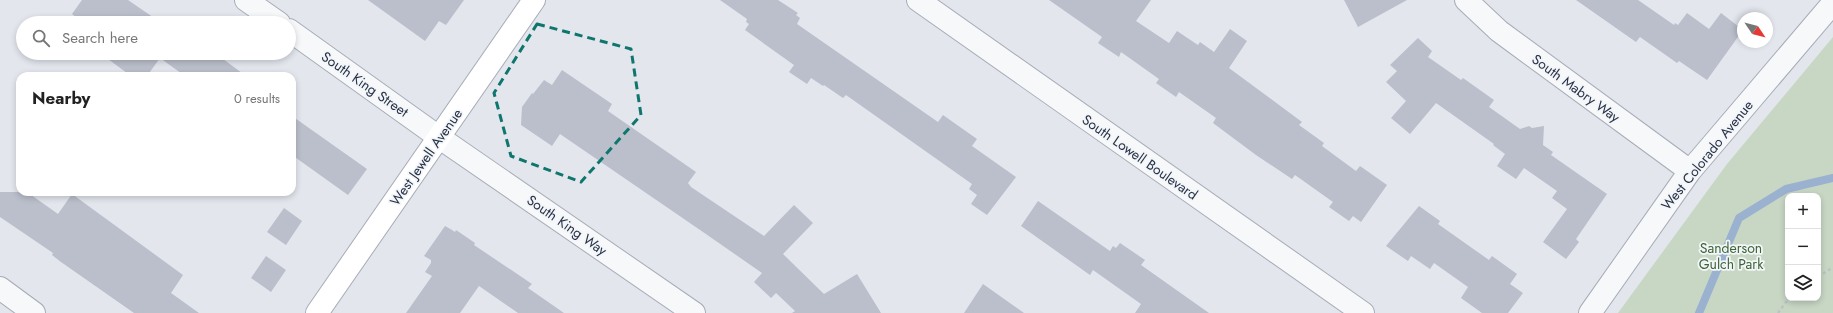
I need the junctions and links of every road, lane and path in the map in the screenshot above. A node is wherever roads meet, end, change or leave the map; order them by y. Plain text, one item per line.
1 (246, 0) edge
2 (534, 0) edge
3 (918, 0) edge
4 (1466, 0) edge
5 (1833, 3) edge
6 (269, 16) edge
7 (296, 35) edge
8 (440, 138) junction
9 (1690, 171) junction
10 (1833, 267) edge
11 (1821, 275) edge
12 (0, 288) edge
13 (1787, 301) edge
14 (34, 313) edge
15 (317, 313) edge
16 (694, 313) edge
17 (1363, 313) edge
18 (1590, 313) edge
19 (1778, 313) edge

1 - 6 street
2 - 8 main road, West Jewell Avenue
3 - 17 street, South Lowell Boulevard
4 - 9 street, South Mabry Way
5 - 9 street, West Colorado Avenue
7 - 8 street, South King Street
8 - 15 main road, West Jewell Avenue
8 - 16 street, South King Way
9 - 18 street, West Colorado Avenue
10 - 11 path
12 - 14 street
13 - 19 path

